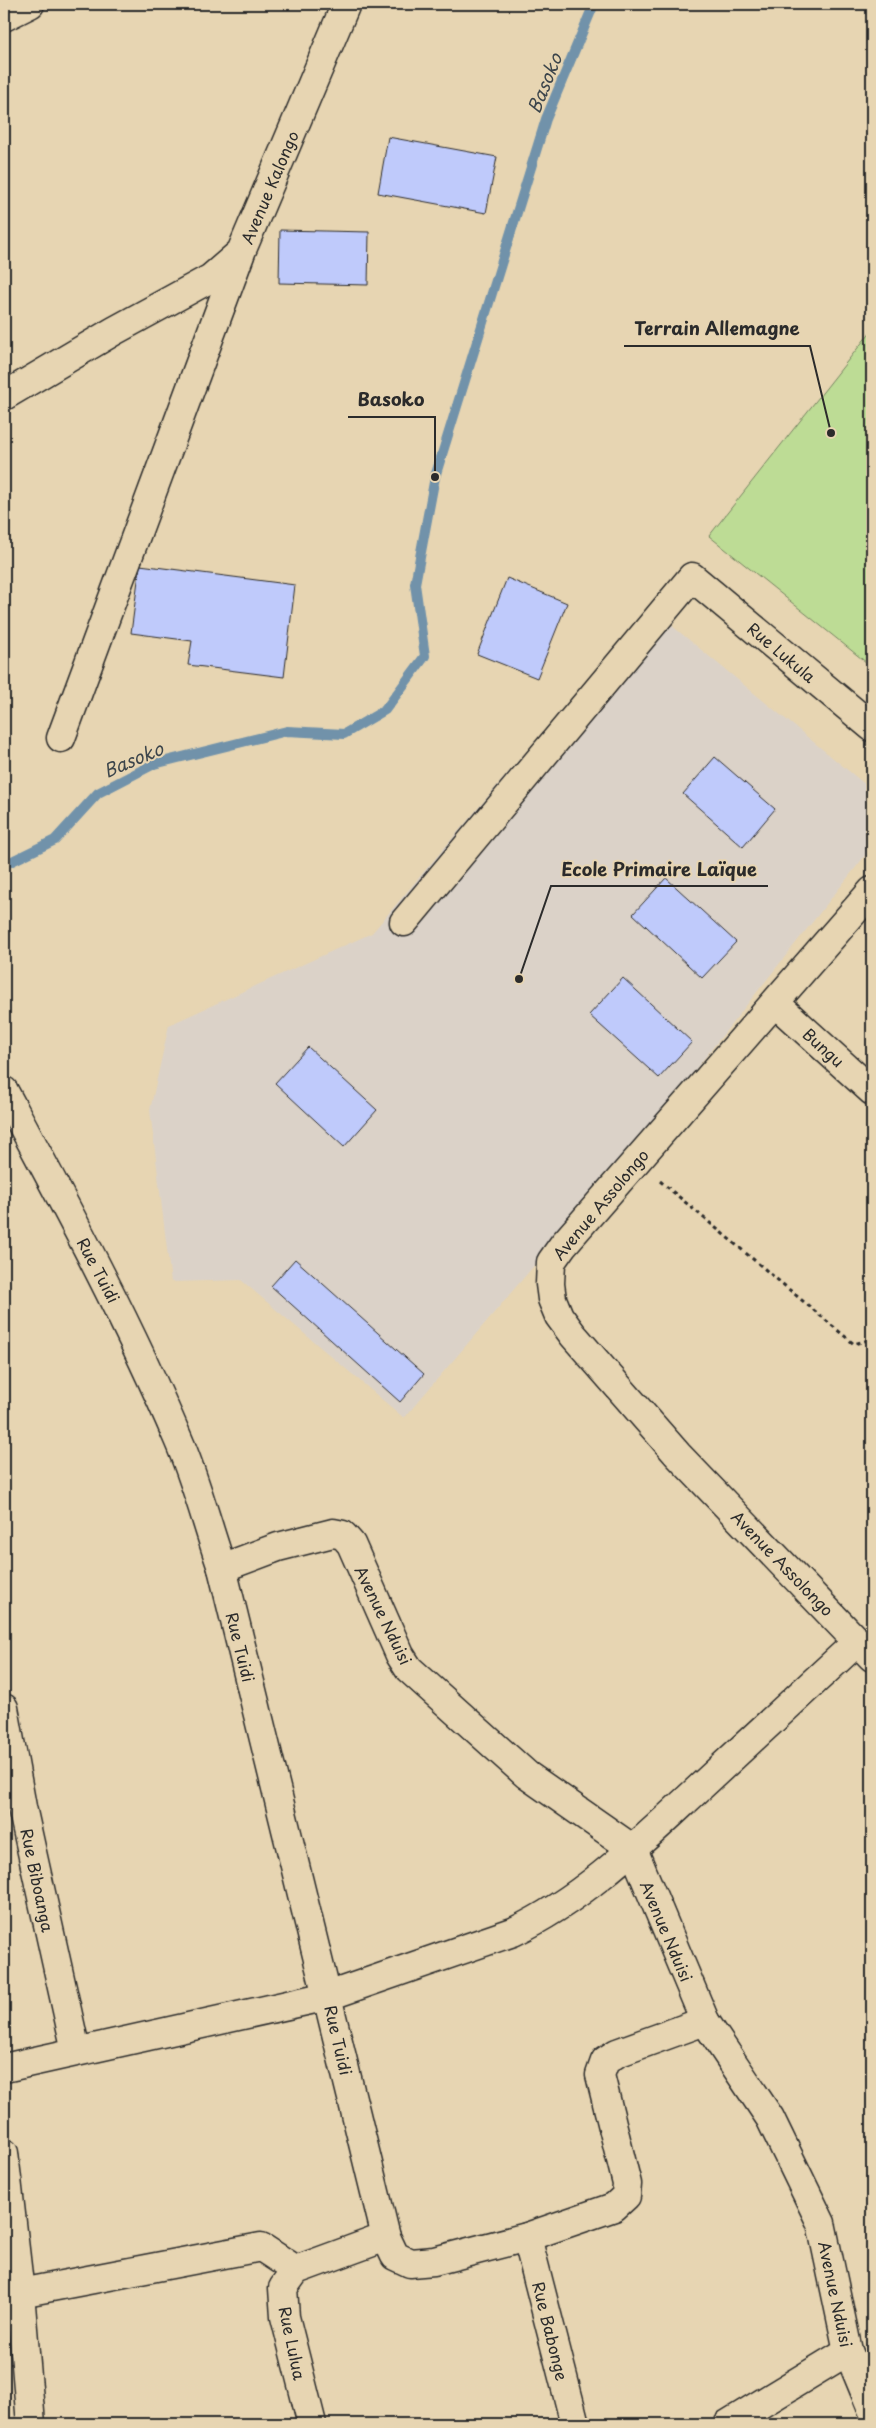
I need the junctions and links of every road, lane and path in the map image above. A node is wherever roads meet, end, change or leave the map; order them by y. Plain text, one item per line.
1 (30, 4) edge
2 (346, 4) edge
3 (4, 17) edge
4 (242, 252) junction
5 (4, 396) edge
6 (872, 727) edge
7 (61, 738) dead end
8 (872, 891) edge
9 (404, 922) dead end
10 (775, 1003) junction
11 (4, 1091) edge
12 (872, 1091) edge
13 (636, 1161) junction
14 (872, 1339) edge
15 (222, 1568) junction
16 (865, 1649) edge
17 (4, 1708) edge
18 (633, 1849) junction
19 (328, 1996) junction
20 (705, 2021) junction
21 (76, 2051) junction
22 (4, 2068) edge
23 (4, 2153) edge
24 (386, 2237) junction
25 (527, 2237) junction
26 (296, 2270) junction
27 (20, 2293) junction
28 (848, 2351) junction
29 (872, 2409) edge
30 (31, 2424) edge
31 (312, 2424) edge
32 (574, 2424) edge
33 (728, 2424) edge

1 - 3 street
2 - 4 street, Avenue Kalongo
4 - 5 street, Avenue Kalongo
4 - 7 street
6 - 9 street, Rue Lukula
8 - 10 street, Avenue Assolongo
10 - 12 street, Bungu
10 - 13 street, Avenue Assolongo
11 - 15 street, Rue Tuidi
13 - 14 path
13 - 16 street, Avenue Assolongo
15 - 18 street, Avenue Nduisi
15 - 19 street, Rue Tuidi
16 - 18 street
17 - 21 street, Rue Biboanga
18 - 19 street
18 - 20 street, Avenue Nduisi
19 - 21 street
19 - 24 street, Rue Tuidi
20 - 25 street, Rue Tuidi
20 - 28 street, Avenue Nduisi
21 - 22 street
23 - 27 street
24 - 25 street, Rue Tuidi
24 - 26 street
25 - 32 street, Rue Babonge
26 - 27 street
26 - 31 street, Rue Lulua
27 - 30 street
28 - 29 street, Avenue Nduisi
28 - 33 street

